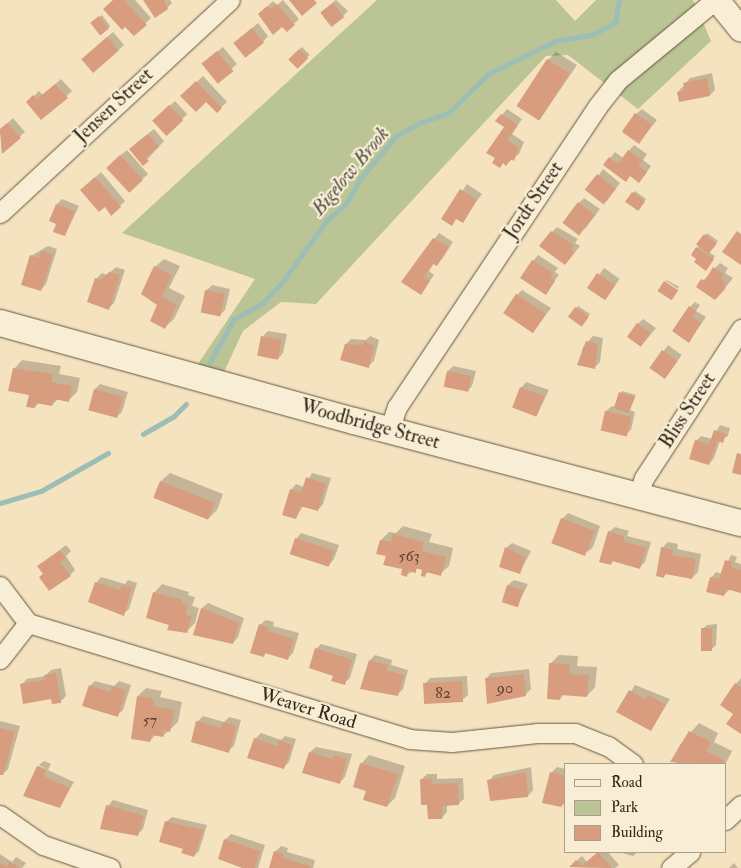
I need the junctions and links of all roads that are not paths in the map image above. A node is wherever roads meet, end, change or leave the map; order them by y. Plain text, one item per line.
1 (230, 0) edge
2 (716, 0) edge
3 (741, 30) edge
4 (0, 213) edge
5 (0, 323) edge
6 (741, 329) edge
7 (389, 431) junction
8 (638, 495) junction
9 (741, 523) edge
10 (0, 586) edge
11 (28, 623) junction
12 (0, 659) edge
13 (632, 763) edge
14 (741, 805) edge
15 (0, 815) edge
16 (726, 819) edge
17 (689, 853) edge
18 (110, 868) edge
19 (672, 868) edge

1 - 4 street, Jensen Street
2 - 3 street
2 - 7 street, Jordt Street
5 - 7 main road, Woodbridge Street
6 - 8 street, Bliss Street
7 - 8 main road, Woodbridge Street
8 - 9 main road, Woodbridge Street
10 - 11 street
11 - 12 street
11 - 13 street, Weaver Road
14 - 16 street
15 - 18 street
17 - 19 street

